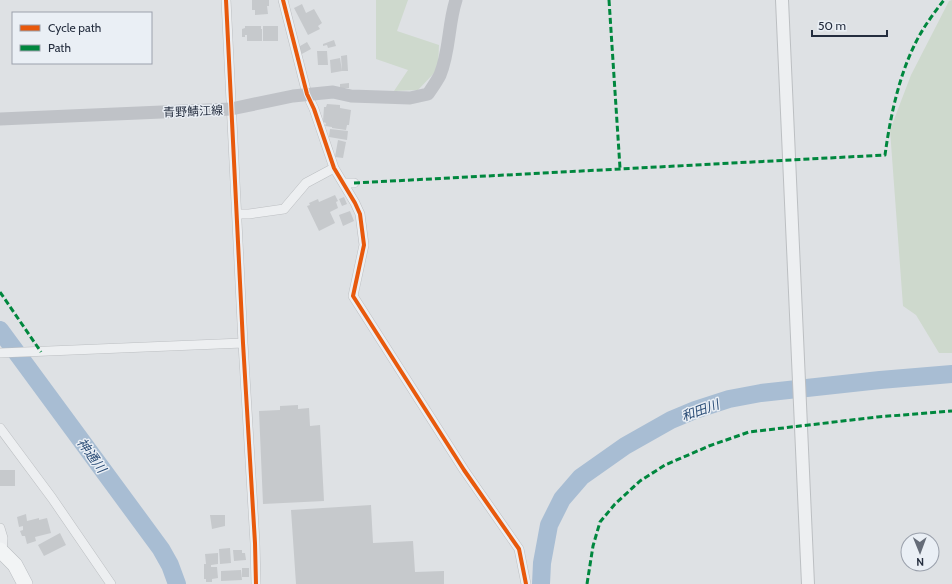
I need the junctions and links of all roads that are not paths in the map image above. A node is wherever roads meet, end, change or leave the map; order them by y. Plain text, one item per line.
1 (226, 0) edge
2 (283, 0) edge
3 (456, 0) edge
4 (782, 0) edge
5 (307, 94) junction
6 (231, 109) junction
7 (0, 119) edge
8 (334, 168) junction
9 (344, 183) junction
10 (354, 183) dead end
11 (238, 214) junction
12 (243, 343) junction
13 (3, 353) edge
14 (0, 428) edge
15 (0, 528) edge
16 (1, 551) edge
17 (25, 584) edge
18 (111, 584) edge
19 (256, 584) edge
20 (526, 584) edge
21 (808, 584) edge

1 - 6 street
2 - 5 street
3 - 5 main road, 青野鯖江線
4 - 21 street
5 - 6 main road, 青野鯖江線
5 - 8 street
6 - 7 main road, 青野鯖江線
6 - 11 street
8 - 9 street
8 - 11 street
9 - 10 street
9 - 20 street
11 - 12 street
12 - 13 street
12 - 19 street
14 - 18 street
15 - 16 street
16 - 17 main road

